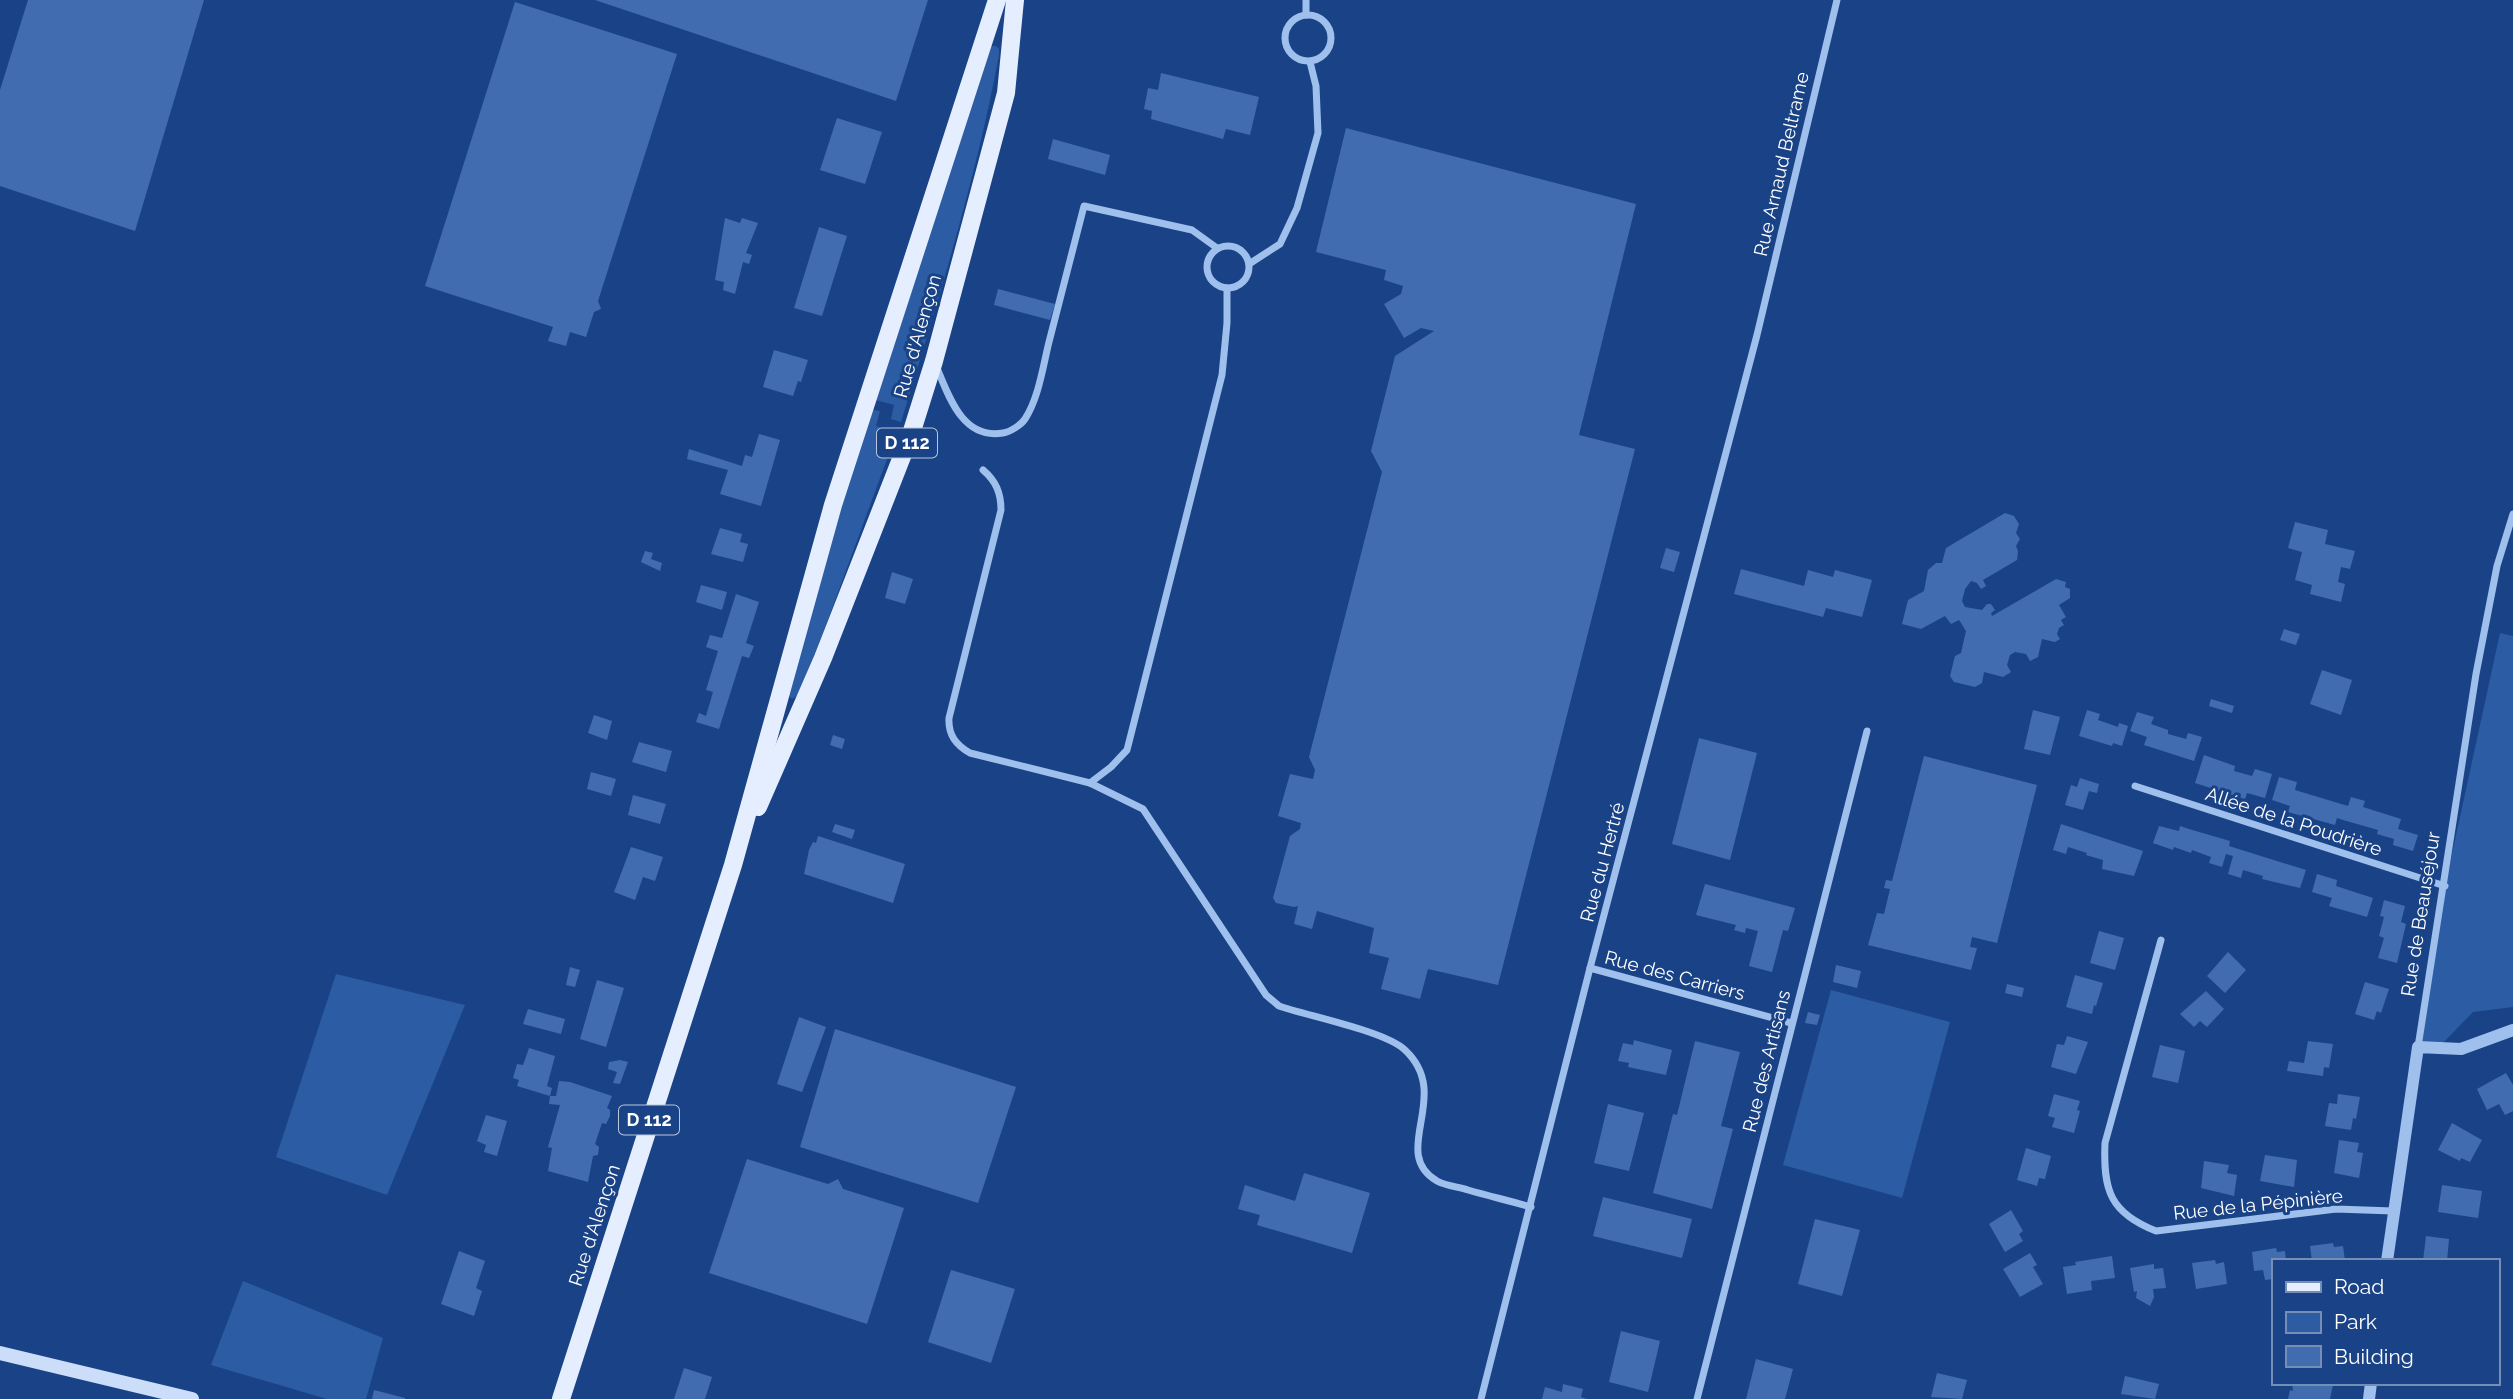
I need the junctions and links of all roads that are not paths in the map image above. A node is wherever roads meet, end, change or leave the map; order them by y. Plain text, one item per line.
1 (997, 0) edge
2 (1015, 0) edge
3 (1306, 0) edge
4 (1837, 0) edge
5 (1306, 15) junction
6 (1310, 62) junction
7 (1217, 248) junction
8 (1249, 264) junction
9 (1227, 288) junction
10 (1757, 335) joint
11 (934, 360) junction
12 (983, 470) dead end
13 (2513, 514) edge
14 (1867, 730) dead end
15 (1090, 783) junction
16 (2134, 786) dead end
17 (733, 865) junction
18 (2445, 886) junction
19 (2161, 940) dead end
20 (1590, 968) junction
21 (1791, 1023) junction
22 (2513, 1030) edge
23 (2418, 1047) junction
24 (1531, 1207) junction
25 (2393, 1212) junction
26 (2387, 1259) edge
27 (0, 1353) edge
28 (192, 1399) edge
29 (561, 1399) edge
30 (1481, 1399) edge
31 (1697, 1399) edge

1 - 17 main road, Rue d'Alençon / D 112
2 - 11 main road, Rue d'Alençon / D 112
3 - 5 street
4 - 10 street, Rue Arnaud Beltrame
5 - 6 street
5 - 6 street
6 - 8 street
7 - 8 street
7 - 9 street
7 - 11 street
8 - 9 street
9 - 15 street
10 - 20 street, Rue du Hertré
11 - 17 main road, Rue d'Alençon / D 112
12 - 15 street
13 - 18 street, Rue de Beauséjour
14 - 21 street, Rue des Artisans
15 - 24 street
16 - 18 street, Allée de la Poudrière
17 - 29 main road, Rue d'Alençon / D 112
18 - 23 street, Rue de Beauséjour
19 - 25 street, Rue de la Pépinière
20 - 21 street, Rue des Carriers
20 - 24 street, Rue du Hertré
21 - 31 street, Rue des Artisans
22 - 23 street
23 - 25 street, Rue de Beauséjour
24 - 30 street, Rue du Hertré
25 - 26 street, Rue de Beauséjour
27 - 28 main road

